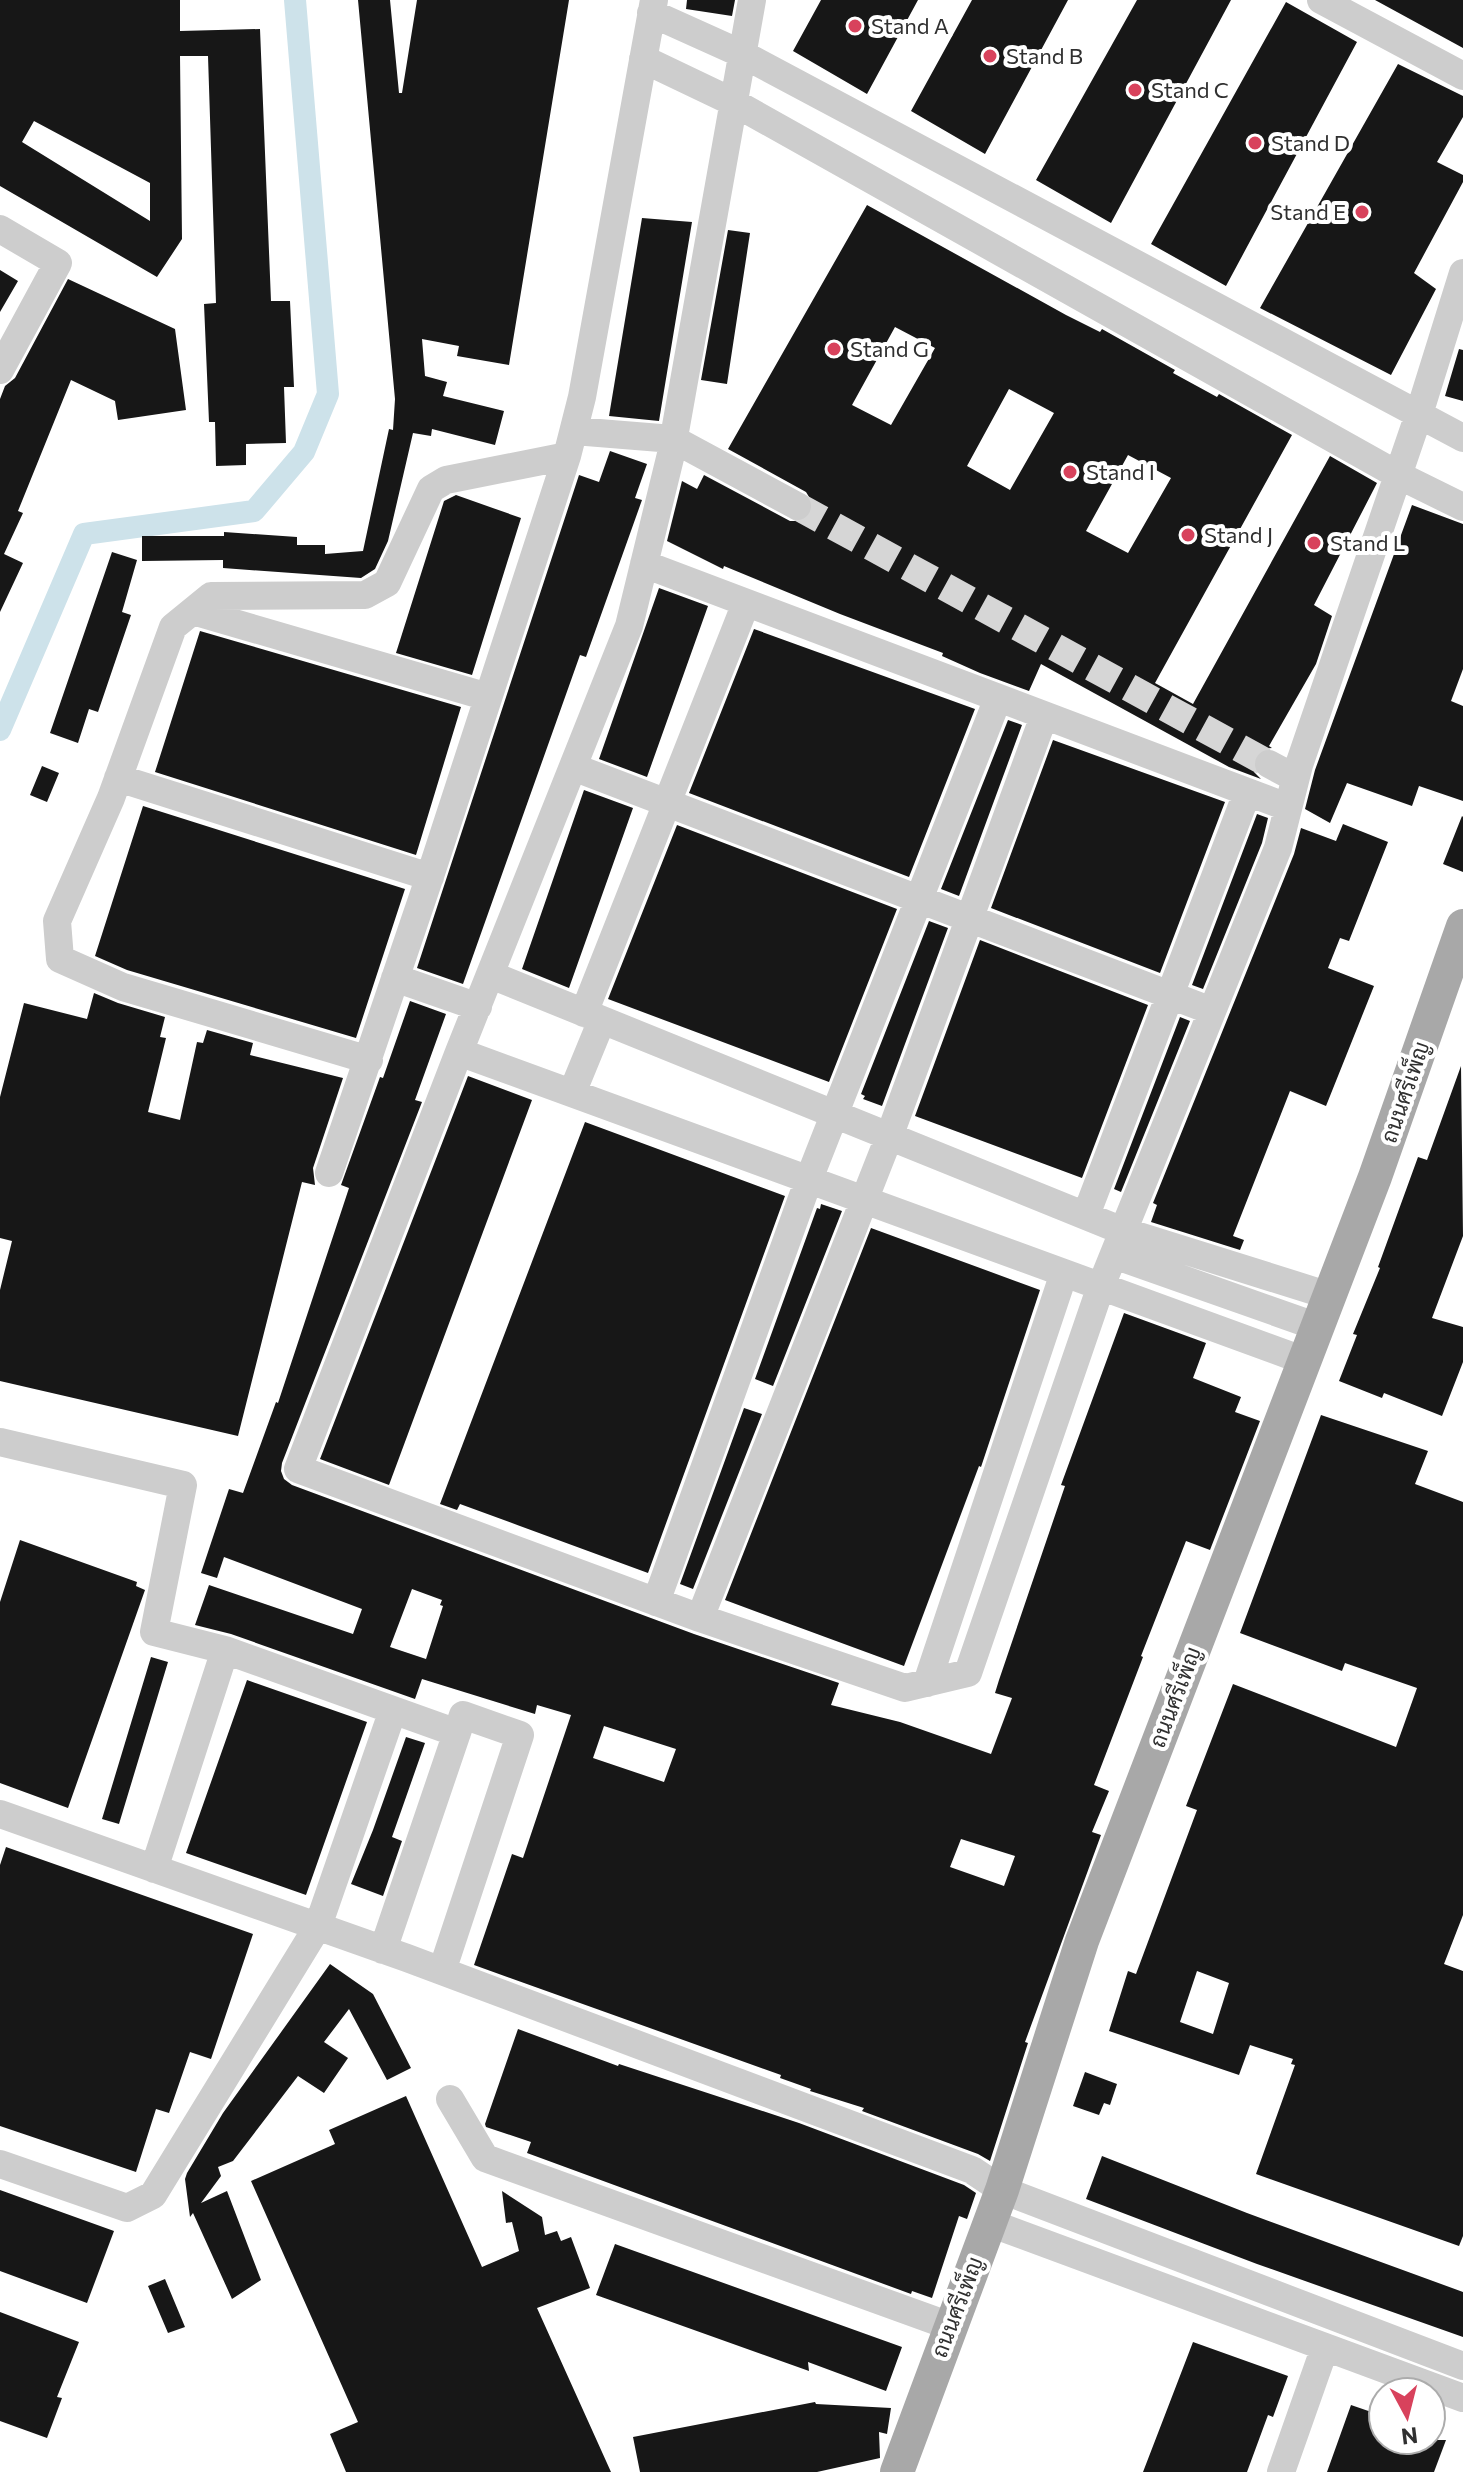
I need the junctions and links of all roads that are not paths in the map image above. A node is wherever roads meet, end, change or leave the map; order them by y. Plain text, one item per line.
1 (752, 0) edge
2 (1321, 0) edge
3 (653, 6) edge
4 (742, 54) junction
5 (643, 59) junction
6 (1463, 76) edge
7 (733, 102) junction
8 (0, 229) edge
9 (1463, 273) edge
10 (0, 370) edge
11 (1419, 414) junction
12 (1463, 438) edge
13 (673, 439) junction
14 (570, 443) junction
15 (1398, 475) junction
16 (797, 506) tunnel mouth
17 (1463, 507) edge
18 (644, 564) junction
19 (746, 603) junction
20 (193, 611) junction
21 (488, 697) junction
22 (998, 698) junction
23 (1044, 716) junction
24 (1269, 764) tunnel mouth
25 (573, 767) junction
26 (118, 778) junction
27 (1295, 778) junction
28 (1247, 793) junction
29 (667, 803) junction
30 (1287, 807) junction
31 (430, 877) junction
32 (918, 899) junction
33 (971, 919) junction
34 (1460, 946) edge
35 (491, 975) junction
36 (395, 978) junction
37 (1170, 995) junction
38 (478, 1007) junction
39 (1212, 1011) junction
40 (593, 1017) junction
41 (459, 1052) junction
42 (369, 1060) junction
43 (572, 1093) junction
44 (834, 1116) junction
45 (889, 1137) junction
46 (329, 1173) dead end
47 (809, 1179) junction
48 (863, 1199) junction
49 (1086, 1215) junction
50 (1119, 1243) junction
51 (1064, 1273) junction
52 (1101, 1286) junction
53 (1330, 1296) junction
54 (1318, 1327) junction
55 (1305, 1361) junction
56 (0, 1442) edge
57 (656, 1602) junction
58 (700, 1618) junction
59 (225, 1650) junction
60 (927, 1683) junction
61 (393, 1710) junction
62 (457, 1733) junction
63 (0, 1814) edge
64 (154, 1869) junction
65 (318, 1926) junction
66 (383, 1950) junction
67 (442, 1971) junction
68 (450, 2099) dead end
69 (0, 2164) edge
70 (1002, 2190) junction
71 (990, 2223) junction
72 (950, 2326) junction
73 (1325, 2347) junction
74 (1463, 2366) edge
75 (1463, 2398) edge
76 (897, 2472) edge
77 (1281, 2472) edge

1 - 4 street
2 - 6 street
3 - 4 street
3 - 5 street
4 - 7 street
4 - 11 street
5 - 7 street
5 - 14 street
7 - 13 street
7 - 15 street
8 - 10 street
9 - 11 street
11 - 12 street
11 - 15 street
13 - 14 street
13 - 16 street
13 - 18 street
14 - 20 street
14 - 21 street
15 - 17 street
15 - 27 street
18 - 19 street
18 - 25 street
19 - 22 street
19 - 29 street
20 - 21 street
20 - 26 street
21 - 31 street
22 - 23 street
22 - 32 street
23 - 28 street
23 - 33 street
24 - 27 street
25 - 29 street
25 - 35 street
26 - 31 street
26 - 42 street
27 - 30 street
28 - 30 street
28 - 37 street
29 - 32 street
29 - 40 street
30 - 39 street
31 - 36 street
32 - 33 street
32 - 44 street
33 - 37 street
33 - 45 street
34 - 53 main road, ถนนศรีเพ็ญ
35 - 38 street
35 - 40 street
36 - 38 street
36 - 42 street
37 - 39 street
37 - 49 street
38 - 41 street
39 - 50 street
40 - 43 street
40 - 44 street
41 - 43 street
41 - 57 street
42 - 46 street
43 - 47 street
44 - 45 street
44 - 47 street
45 - 48 street
45 - 49 street
47 - 48 street
47 - 57 street
48 - 51 street
48 - 58 street
49 - 50 street
50 - 52 street
50 - 53 street
50 - 54 street
51 - 52 street
51 - 60 street
52 - 55 street
52 - 60 street
53 - 54 main road, ถนนศรีเพ็ญ
54 - 55 main road, ถนนศรีเพ็ญ
55 - 70 main road, ถนนศรีเพ็ญ
56 - 59 street
57 - 58 street
58 - 60 street
59 - 61 street
59 - 64 street
61 - 62 street
61 - 65 street
62 - 66 street
62 - 67 street
63 - 64 street
64 - 65 street
65 - 66 street
65 - 69 street
66 - 67 street
67 - 70 street
68 - 72 street
70 - 71 main road, ถนนศรีเพ็ญ
70 - 74 street
71 - 72 main road, ถนนศรีเพ็ญ
71 - 73 street
72 - 76 main road, ถนนศรีเพ็ญ
73 - 75 street
73 - 77 street

